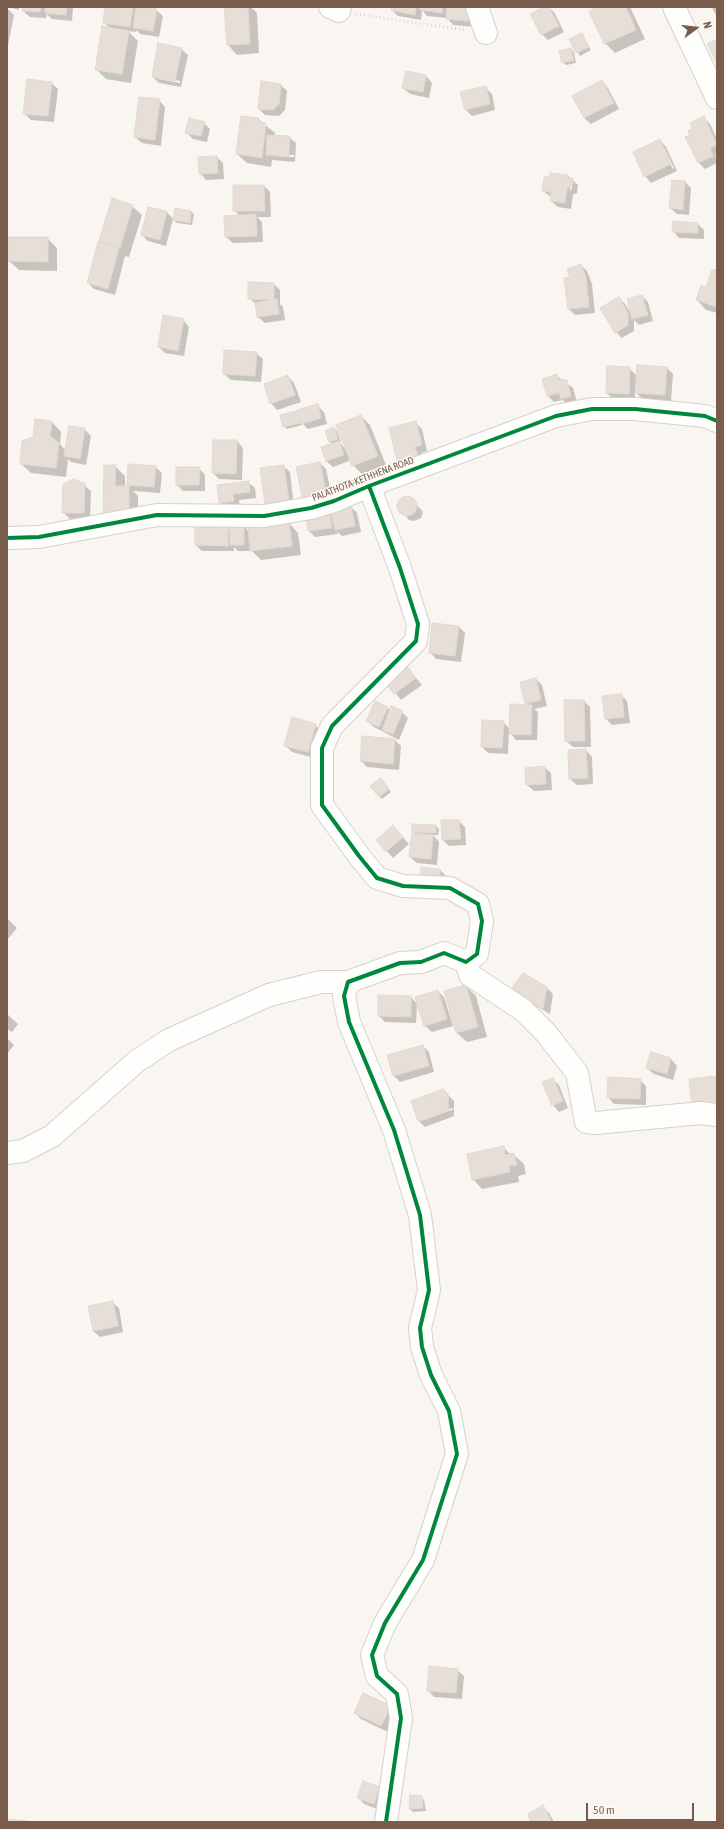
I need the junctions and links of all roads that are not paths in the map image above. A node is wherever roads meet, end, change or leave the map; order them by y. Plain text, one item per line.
1 (477, 7) edge
2 (674, 7) edge
3 (486, 33) road end
4 (717, 98) edge
5 (717, 421) edge
6 (369, 486) junction
7 (7, 538) edge
8 (466, 962) junction
9 (348, 982) junction
10 (717, 1115) edge
11 (7, 1153) edge
12 (386, 1822) edge

1 - 3 street
2 - 4 street
5 - 6 street, PALATHOTA-KETHHENA ROAD
6 - 7 street, PALATHOTA-KETHHENA ROAD
6 - 8 street
8 - 9 street
8 - 10 street
9 - 11 street
9 - 12 street

